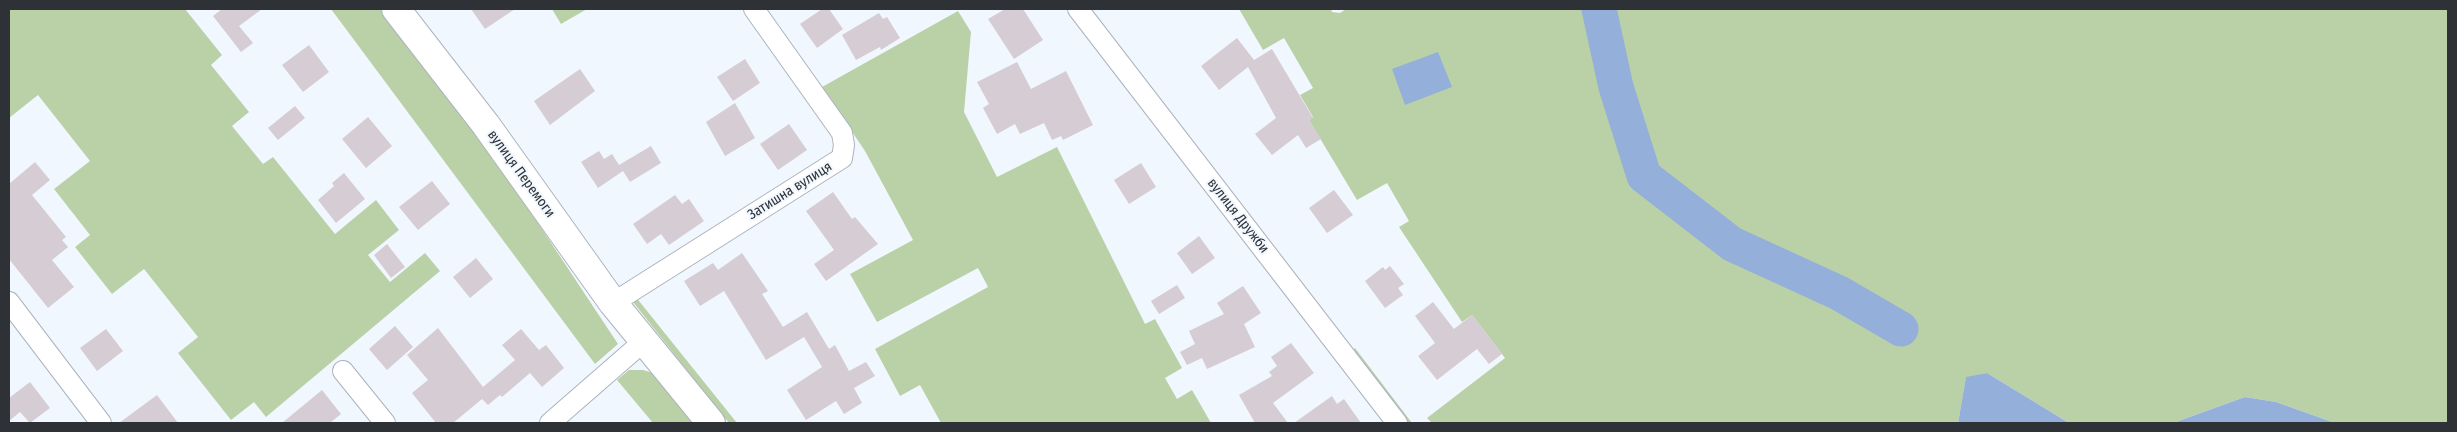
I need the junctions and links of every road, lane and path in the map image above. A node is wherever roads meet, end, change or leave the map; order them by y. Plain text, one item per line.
1 (396, 9) edge
2 (754, 9) edge
3 (1078, 9) edge
4 (9, 302) edge
5 (613, 302) junction
6 (643, 342) junction
7 (343, 372) dead end
8 (101, 423) edge
9 (384, 423) edge
10 (550, 423) edge
11 (711, 423) edge
12 (1397, 423) edge

1 - 5 main road, вулиця Перемоги
2 - 5 street, Затишна вулиця
3 - 12 street, вулиця Дружби
4 - 8 street
5 - 6 main road, вулиця Перемоги
6 - 10 street
6 - 11 main road, вулиця Перемоги
7 - 9 street

